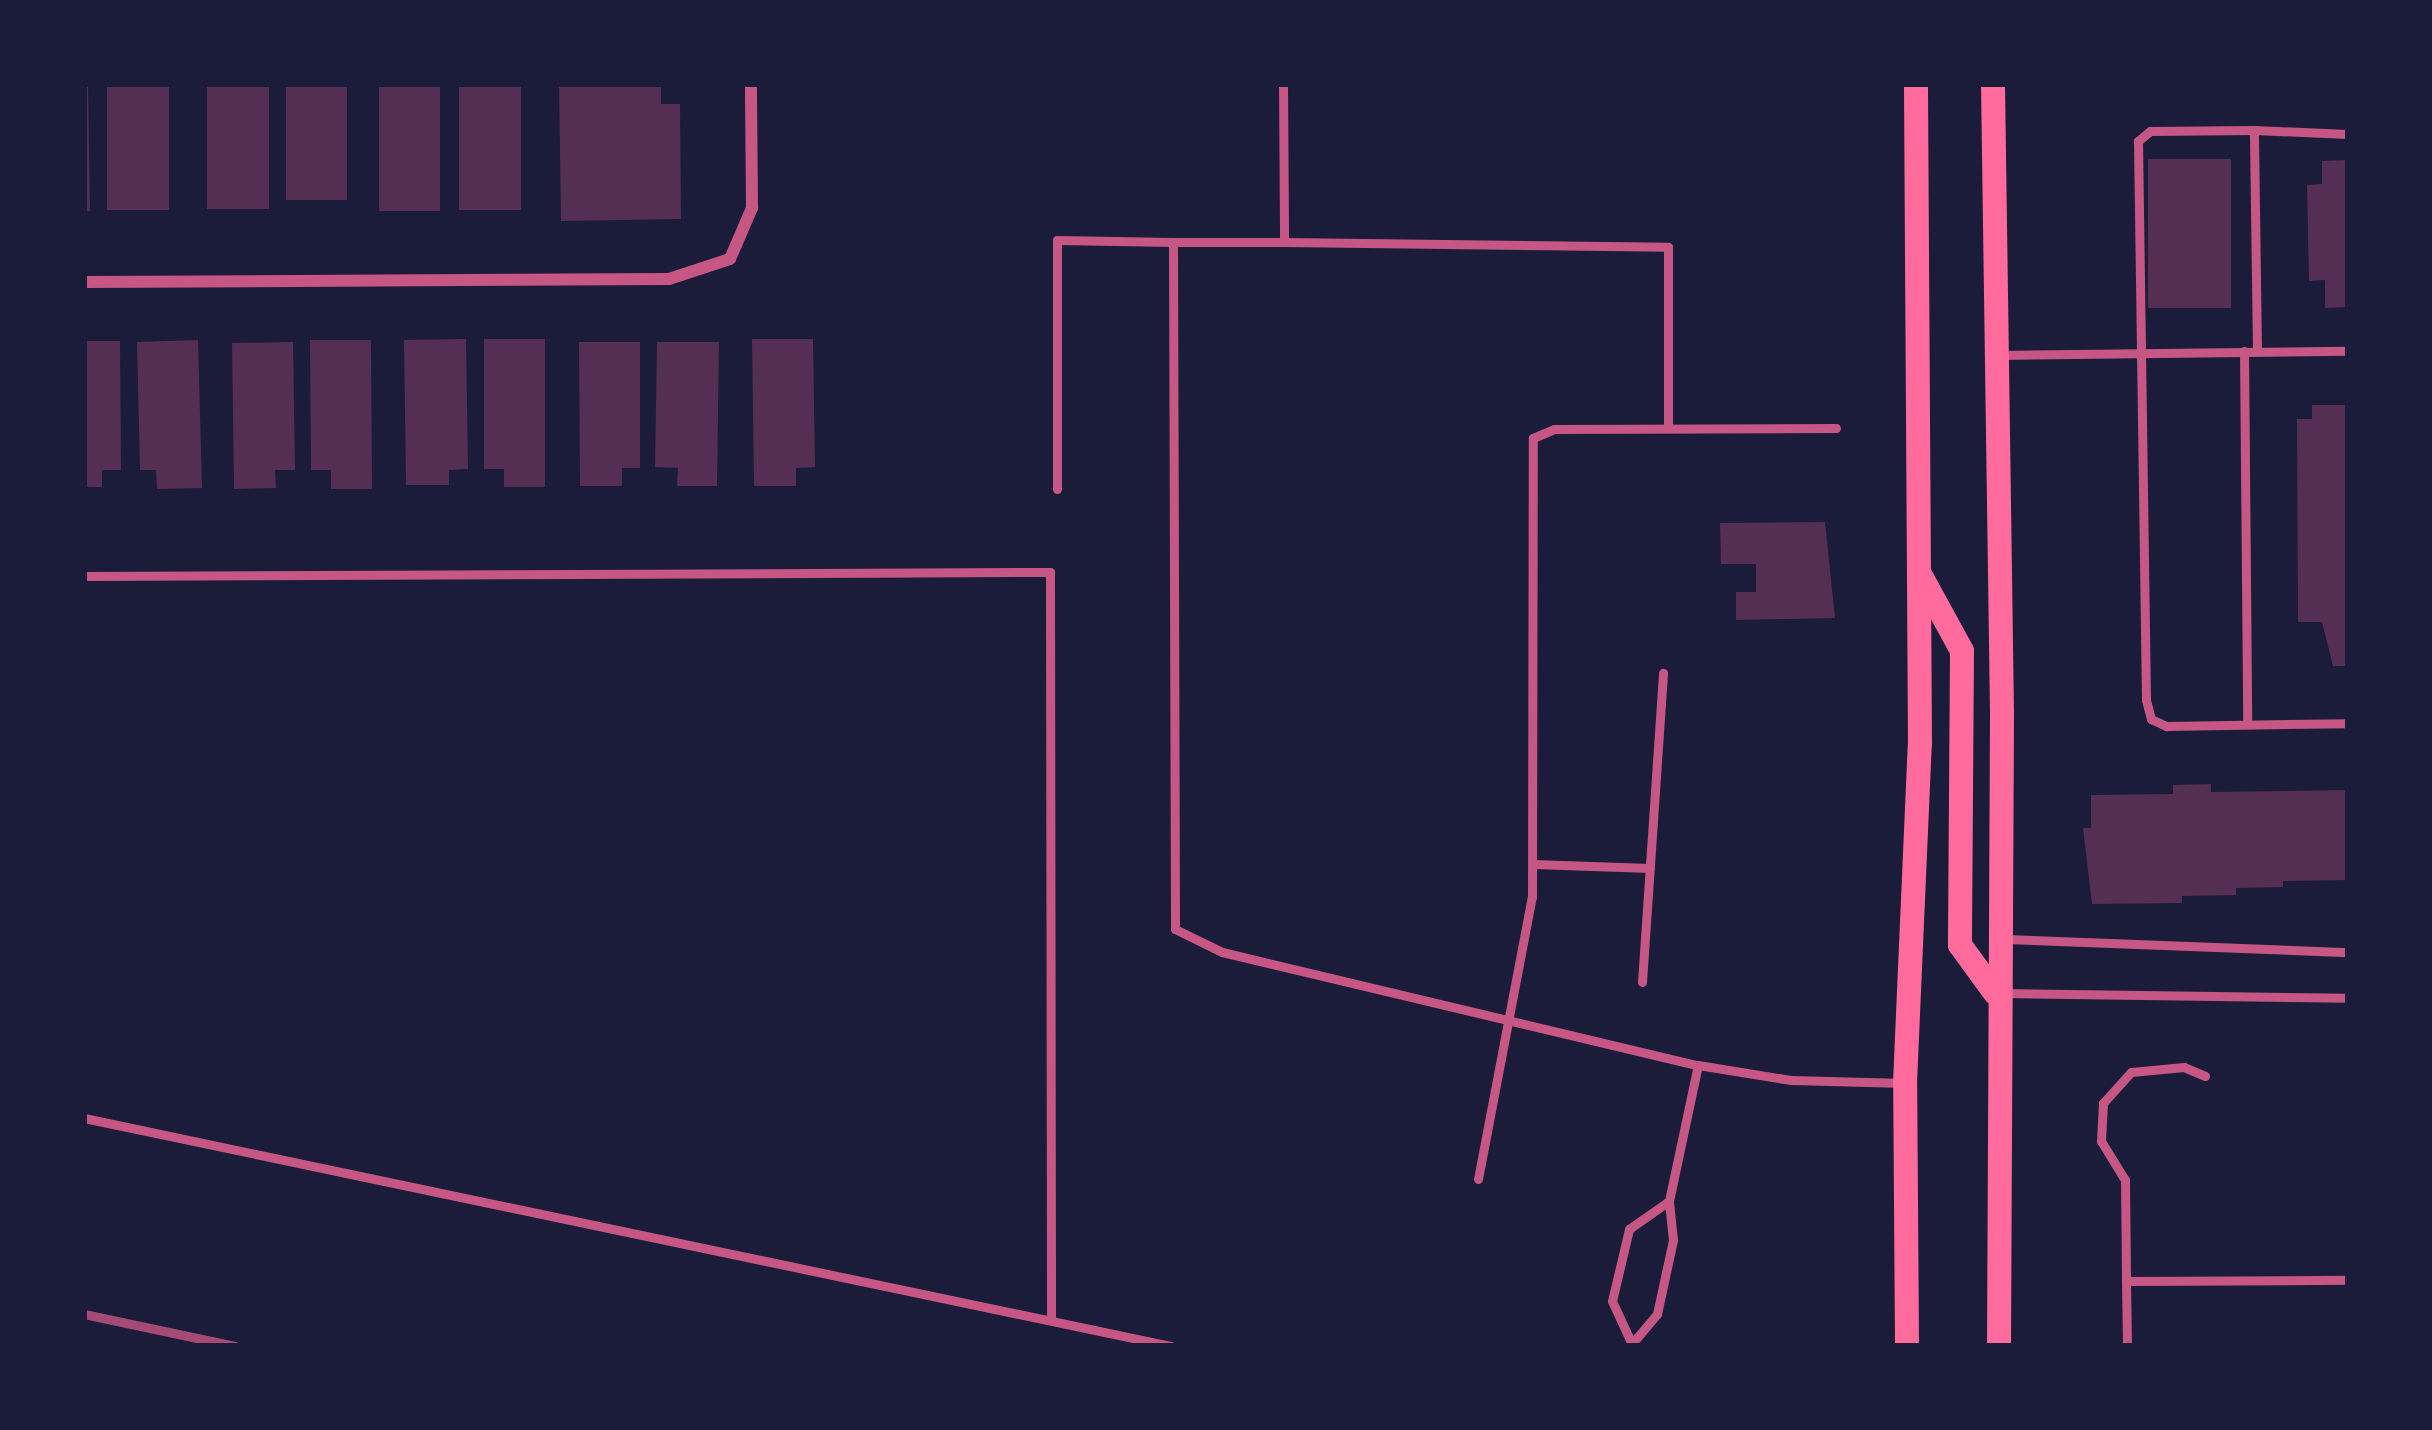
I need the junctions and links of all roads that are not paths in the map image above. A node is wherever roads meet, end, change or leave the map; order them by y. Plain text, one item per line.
1 (751, 84) edge
2 (1282, 84) edge
3 (1916, 84) edge
4 (1993, 84) edge
5 (2254, 130) junction
6 (2348, 134) edge
7 (1173, 242) junction
8 (1284, 242) junction
9 (84, 282) edge
10 (2257, 351) junction
11 (2348, 351) edge
12 (2244, 352) junction
13 (2142, 353) junction
14 (1995, 355) junction
15 (1668, 427) junction
16 (1836, 428) dead end
17 (1057, 490) dead end
18 (84, 576) edge
19 (1921, 576) junction
20 (1663, 673) dead end
21 (2348, 723) edge
22 (2247, 724) junction
23 (1532, 864) junction
24 (1650, 868) junction
25 (1996, 939) junction
26 (2348, 952) edge
27 (1642, 982) dead end
28 (1995, 993) junction
29 (2348, 998) edge
30 (1512, 1021) junction
31 (1697, 1065) junction
32 (2205, 1076) dead end
33 (1905, 1083) junction
34 (84, 1118) edge
35 (1478, 1179) dead end
36 (1669, 1201) junction
37 (2348, 1280) edge
38 (2126, 1281) junction
39 (1051, 1319) junction
40 (1631, 1344) edge
41 (1171, 1346) edge
42 (1907, 1346) edge
43 (1999, 1346) edge
44 (2127, 1346) edge

1 - 9 street
2 - 8 lane
3 - 19 main road
4 - 14 main road
5 - 6 lane
5 - 10 lane
5 - 13 lane
7 - 8 lane
7 - 17 lane
7 - 30 lane
8 - 15 lane
10 - 11 lane
10 - 12 lane
12 - 13 lane
12 - 22 lane
13 - 14 lane
13 - 22 lane
14 - 25 main road
15 - 16 lane
15 - 23 lane
18 - 39 lane
19 - 28 main road
19 - 33 main road
20 - 24 lane
21 - 22 lane
23 - 24 lane
23 - 30 lane
24 - 27 lane
25 - 26 lane
25 - 28 main road
28 - 29 lane
28 - 43 main road
30 - 31 lane
30 - 35 lane
31 - 33 lane
31 - 36 lane
32 - 38 lane
33 - 42 main road
34 - 39 lane
36 - 40 lane
36 - 40 lane
37 - 38 lane
38 - 44 lane
39 - 41 lane

